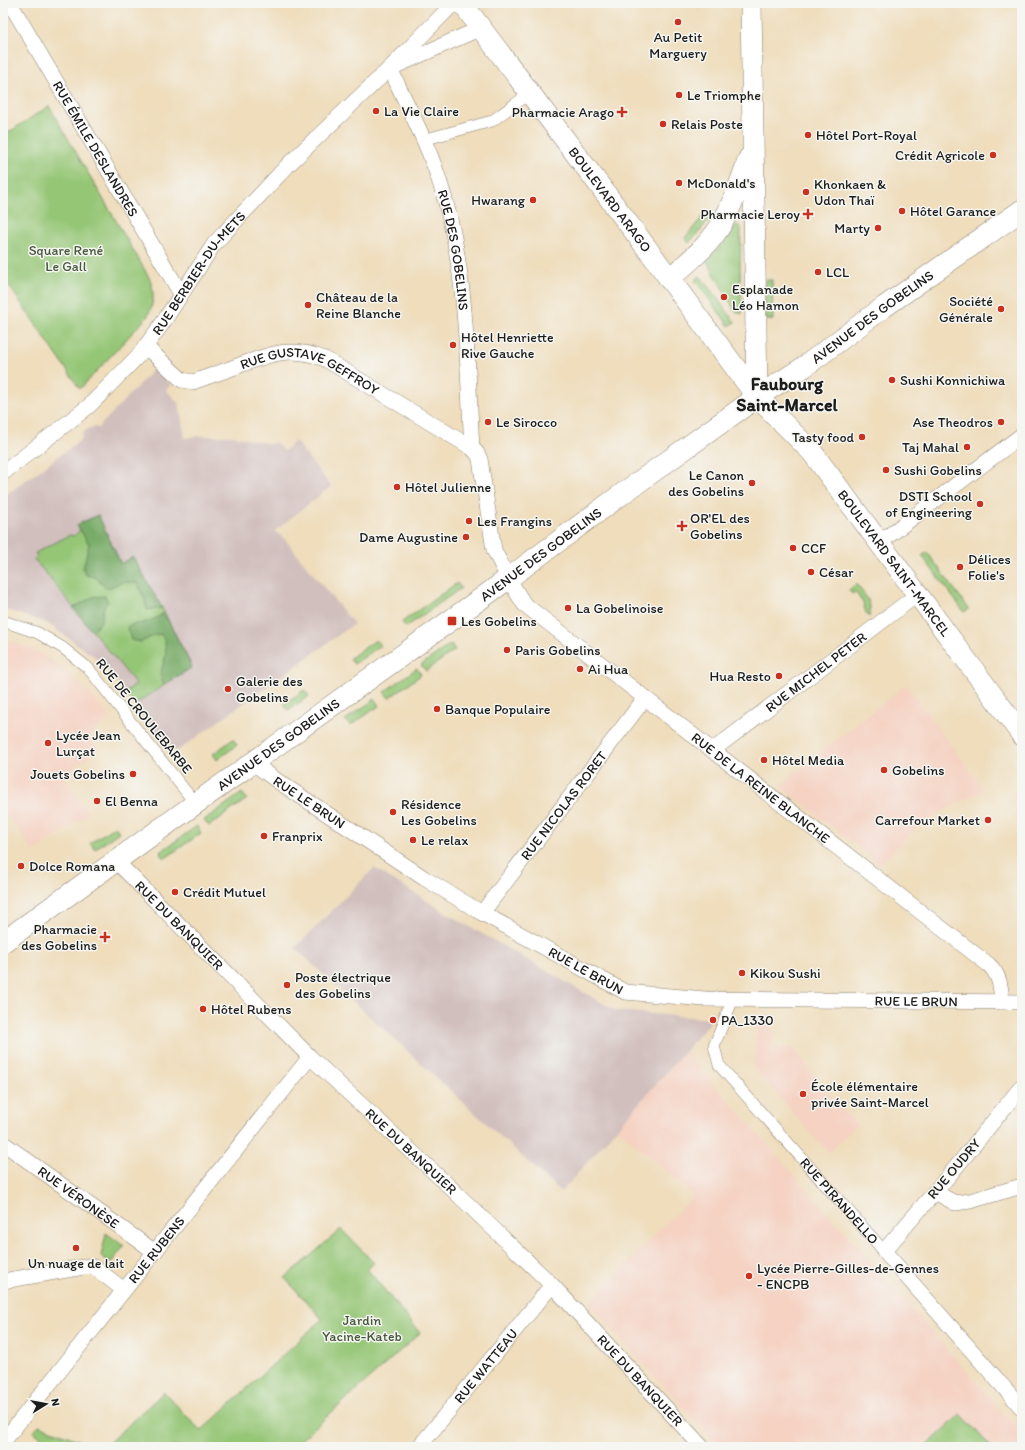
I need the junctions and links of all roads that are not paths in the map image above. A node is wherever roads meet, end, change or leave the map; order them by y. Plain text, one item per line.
1 (10, 3) edge
2 (454, 3) edge
3 (462, 3) edge
4 (751, 3) edge
5 (481, 28) junction
6 (390, 68) junction
7 (530, 93) junction
8 (423, 140) junction
9 (754, 146) junction
10 (1022, 210) edge
11 (669, 278) junction
12 (181, 294) junction
13 (146, 347) junction
14 (757, 397) junction
15 (1022, 435) edge
16 (472, 448) junction
17 (3, 473) edge
18 (879, 543) junction
19 (508, 578) junction
20 (918, 594) junction
21 (3, 621) edge
22 (645, 698) junction
23 (1022, 735) edge
24 (713, 750) junction
25 (252, 762) junction
26 (195, 803) junction
27 (116, 861) junction
28 (482, 913) junction
29 (4, 939) edge
30 (733, 999) junction
31 (1002, 1002) junction
32 (1022, 1002) edge
33 (310, 1058) junction
34 (1022, 1086) edge
35 (3, 1143) edge
36 (1022, 1186) edge
37 (935, 1192) junction
38 (884, 1251) junction
39 (154, 1252) junction
40 (3, 1281) edge
41 (552, 1285) junction
42 (124, 1290) junction
43 (1022, 1408) edge
44 (3, 1442) edge
45 (419, 1447) edge
46 (702, 1447) edge

1 - 12 street, RUE ÉMILE DESLANDRES
2 - 6 street, RUE BERBIER-DU-METS
3 - 5 main road, BOULEVARD ARAGO
4 - 9 main road
5 - 6 street, RUE BERBIER-DU-METS
5 - 7 main road, BOULEVARD ARAGO
6 - 8 street, RUE DES GOBELINS
6 - 12 street, RUE BERBIER-DU-METS
7 - 8 street
7 - 11 main road, BOULEVARD ARAGO
8 - 16 street, RUE DES GOBELINS
9 - 11 main road
9 - 14 main road
10 - 14 main road, AVENUE DES GOBELINS
11 - 14 main road, BOULEVARD ARAGO
12 - 13 street, RUE BERBIER-DU-METS
13 - 16 street, RUE GUSTAVE GEFFROY
13 - 17 street, RUE BERBIER-DU-METS
14 - 18 main road, BOULEVARD SAINT-MARCEL
14 - 19 main road, AVENUE DES GOBELINS
15 - 18 street
16 - 19 street, RUE DES GOBELINS
18 - 20 main road, BOULEVARD SAINT-MARCEL
19 - 22 street, RUE DE LA REINE BLANCHE
19 - 25 main road, AVENUE DES GOBELINS
20 - 23 main road, BOULEVARD SAINT-MARCEL
20 - 24 street, RUE MICHEL PETER
21 - 26 street, RUE DE CROULEBARBE
22 - 24 street, RUE DE LA REINE BLANCHE
22 - 28 street, RUE NICOLAS RORET
24 - 31 street, RUE DE LA REINE BLANCHE
25 - 26 main road, AVENUE DES GOBELINS
25 - 28 street, RUE LE BRUN
26 - 27 main road, AVENUE DES GOBELINS
27 - 29 main road, AVENUE DES GOBELINS
27 - 33 street, RUE DU BANQUIER
28 - 30 street, RUE LE BRUN
30 - 31 street, RUE LE BRUN
30 - 38 street, RUE PIRANDELLO
31 - 32 street, RUE LE BRUN
33 - 39 street, RUE RUBENS
33 - 41 street, RUE DU BANQUIER
34 - 37 street, RUE OUDRY
35 - 39 street, RUE VÉRONÈSE
36 - 37 street
37 - 38 street, RUE OUDRY
38 - 43 street, RUE PIRANDELLO
39 - 42 street, RUE RUBENS
40 - 42 street
41 - 45 street, RUE WATTEAU
41 - 46 street, RUE DU BANQUIER
42 - 44 street, RUE RUBENS

